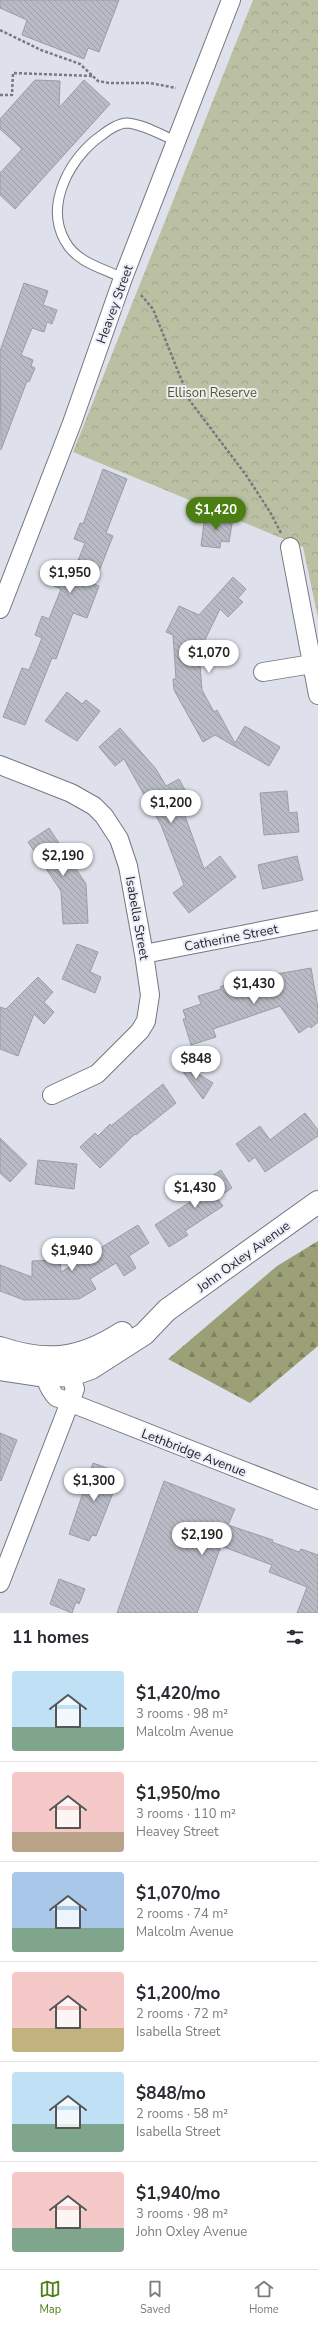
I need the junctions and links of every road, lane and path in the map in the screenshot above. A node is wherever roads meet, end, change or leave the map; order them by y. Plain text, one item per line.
1 (231, 0) edge
2 (0, 30) edge
3 (93, 76) junction
4 (176, 88) dead end
5 (0, 95) edge
6 (176, 141) junction
7 (123, 278) junction
8 (141, 295) dead end
9 (290, 547) joint
10 (0, 609) edge
11 (312, 664) junction
12 (263, 672) dead end
13 (318, 695) edge
14 (0, 765) edge
15 (318, 920) edge
16 (144, 954) junction
17 (52, 1096) dead end
18 (318, 1202) edge
19 (0, 1348) edge
20 (57, 1366) junction
21 (0, 1369) edge
22 (70, 1403) junction
23 (318, 1500) edge
24 (0, 1583) edge

1 - 6 street, Heavey Street
2 - 3 path
3 - 4 path
3 - 5 path
6 - 7 street, Heavey Street
6 - 7 lane
7 - 10 street, Heavey Street
8 - 9 path
9 - 11 street
11 - 12 street
11 - 13 street
14 - 16 street, Isabella Street
15 - 16 street, Catherine Street
16 - 17 street, Isabella Street
18 - 20 street, John Oxley Avenue
19 - 20 street
20 - 21 street
20 - 22 street
20 - 22 street, Lethbridge Avenue
22 - 23 street, Lethbridge Avenue
22 - 24 street

